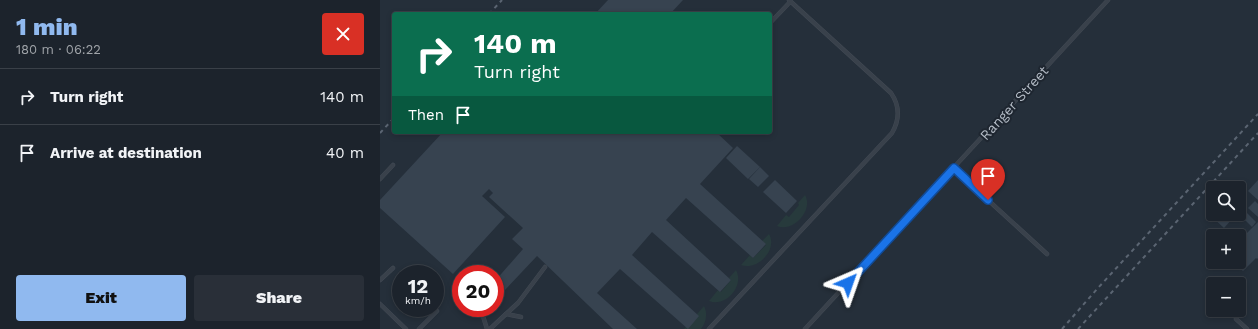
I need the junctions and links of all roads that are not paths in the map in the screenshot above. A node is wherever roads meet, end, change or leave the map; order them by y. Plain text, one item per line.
1 (1108, 0) edge
2 (790, 1) edge
3 (772, 21) edge
4 (393, 165) dead end
5 (954, 168) junction
6 (380, 179) edge
7 (1047, 254) dead end
8 (545, 267) dead end
9 (392, 268) dead end
10 (380, 280) edge
11 (380, 304) edge
12 (506, 314) junction
13 (431, 317) edge
14 (483, 317) edge
15 (521, 317) dead end
16 (1236, 319) dead end
17 (406, 329) edge
18 (419, 329) edge
19 (487, 329) edge
20 (490, 329) edge
21 (709, 329) edge
22 (805, 329) edge
23 (1247, 329) edge

1 - 5 lane, Ranger Street
2 - 3 lane
2 - 21 lane
4 - 6 lane
5 - 7 lane
5 - 22 lane, Ranger Street
8 - 12 lane
9 - 10 lane
11 - 17 lane
12 - 15 lane
12 - 20 lane
13 - 18 lane
14 - 19 lane
16 - 23 lane

